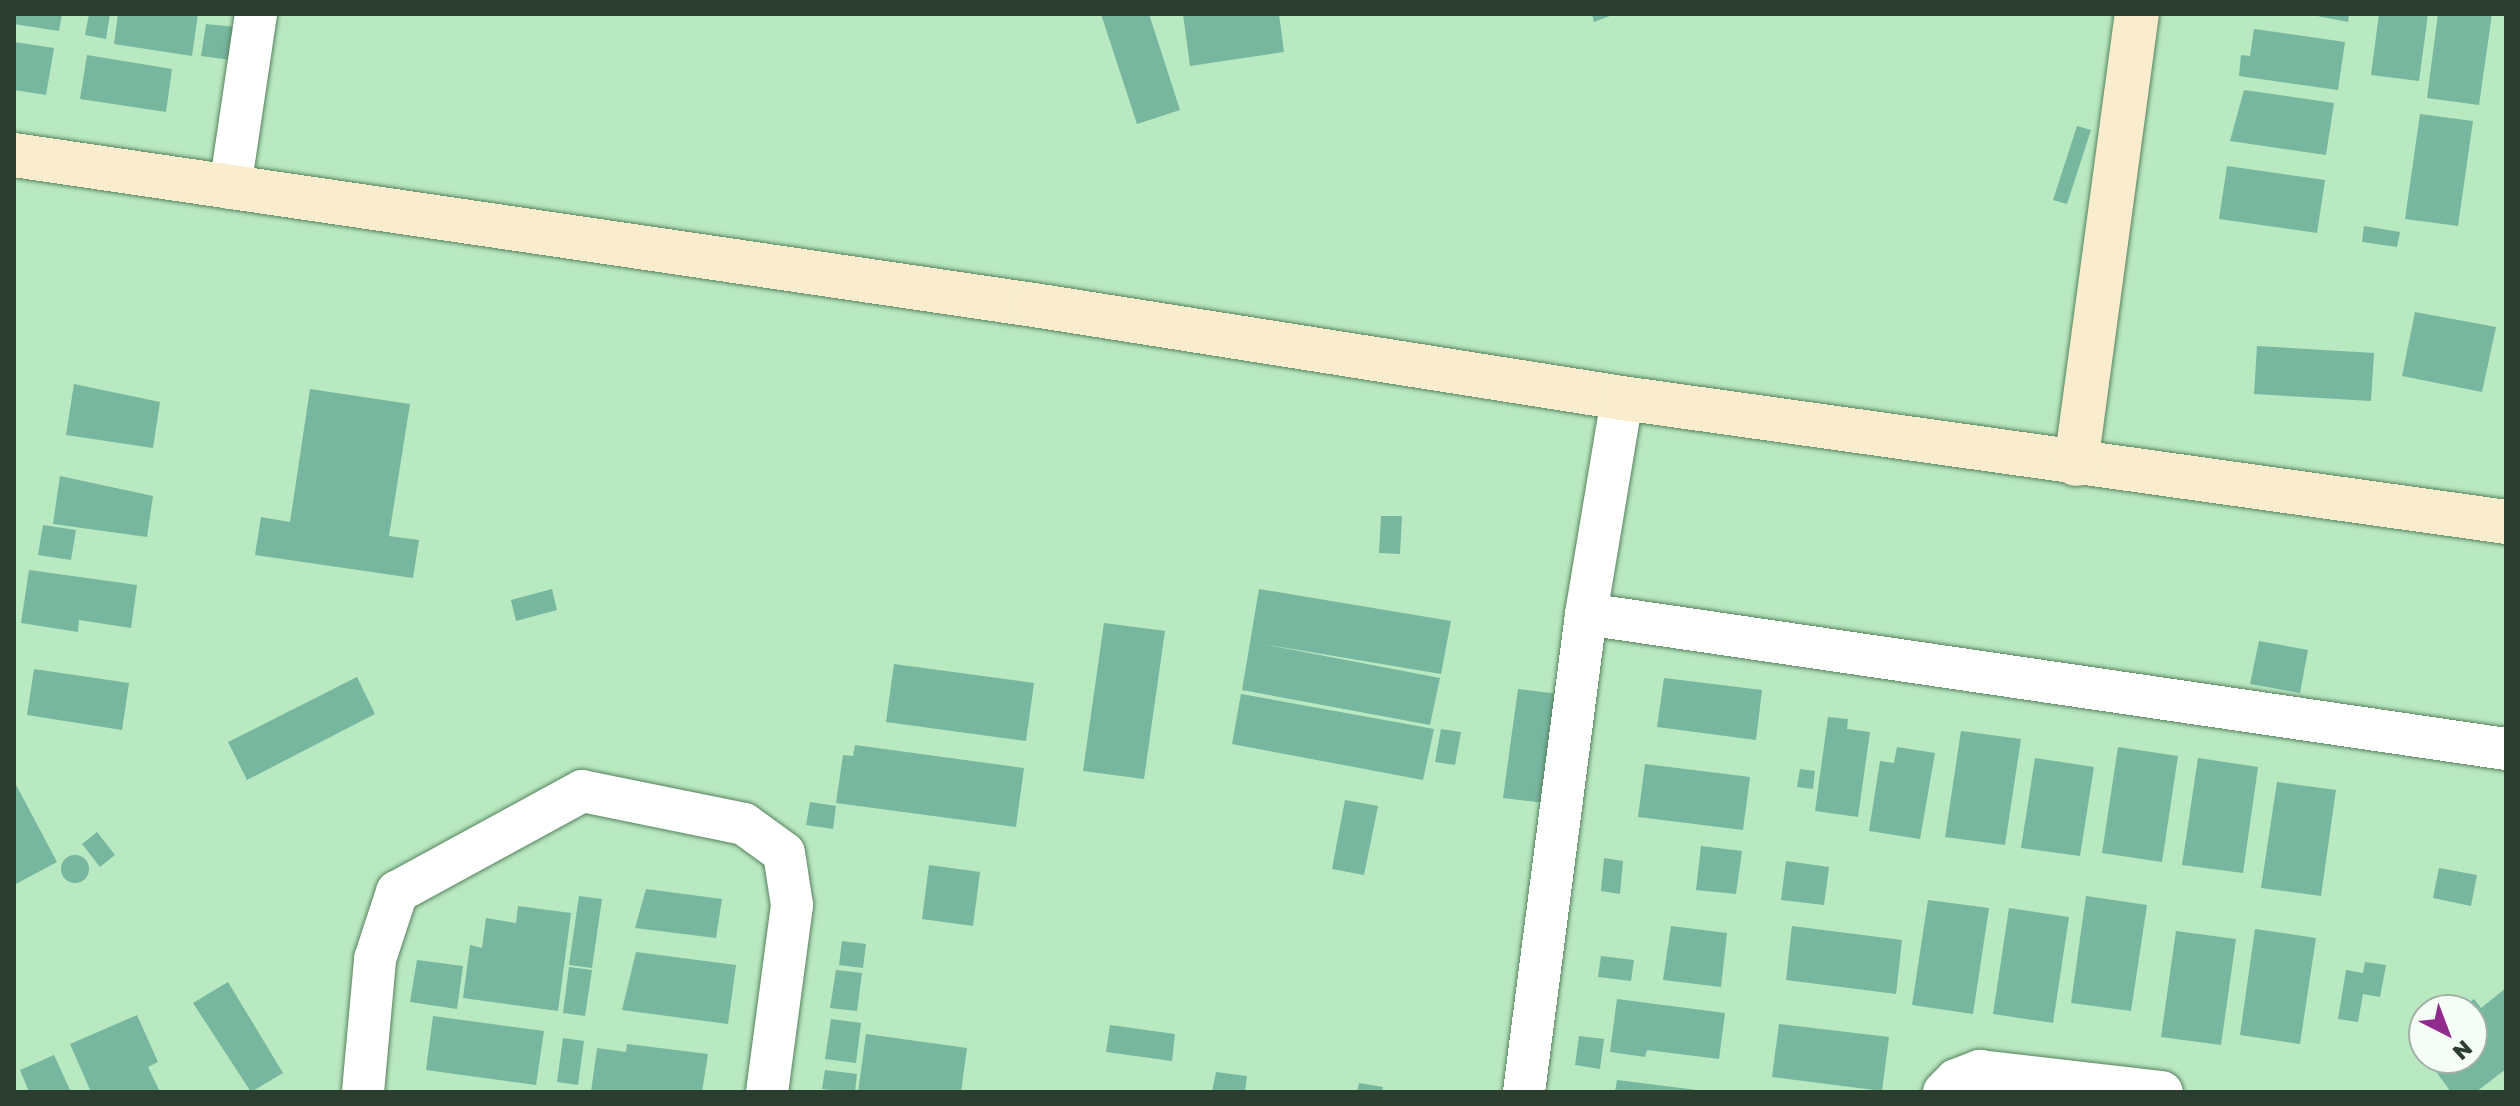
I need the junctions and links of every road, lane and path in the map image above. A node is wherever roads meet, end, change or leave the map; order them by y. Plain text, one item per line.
1 (256, 14) edge
2 (2137, 14) edge
3 (14, 155) edge
4 (230, 188) junction
5 (1622, 398) junction
6 (2076, 464) junction
7 (2506, 522) edge
8 (1586, 614) junction
9 (2506, 749) edge
10 (363, 1092) edge
11 (767, 1092) edge
12 (1524, 1092) edge
13 (1944, 1092) edge
14 (2162, 1092) edge

1 - 4 street
2 - 6 street
3 - 4 street
4 - 5 street
5 - 6 street
5 - 8 street
6 - 7 street
8 - 9 street
8 - 12 street
10 - 11 street
13 - 14 street

